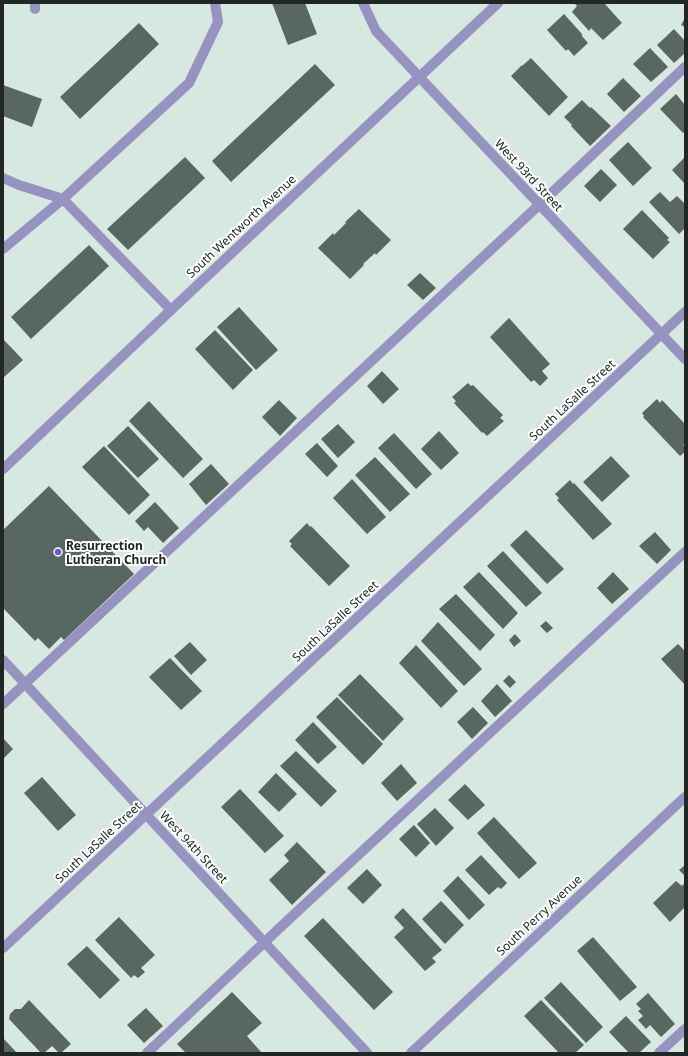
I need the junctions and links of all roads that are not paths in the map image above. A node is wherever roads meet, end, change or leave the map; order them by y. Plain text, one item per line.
1 (215, 3) edge
2 (363, 3) edge
3 (498, 3) edge
4 (685, 67) edge
5 (419, 77) junction
6 (3, 178) edge
7 (63, 199) junction
8 (539, 205) junction
9 (3, 249) edge
10 (171, 310) junction
11 (685, 312) edge
12 (662, 334) junction
13 (685, 359) edge
14 (3, 469) edge
15 (685, 552) edge
16 (3, 660) edge
17 (25, 683) junction
18 (3, 704) edge
19 (685, 796) edge
20 (146, 815) junction
21 (264, 942) junction
22 (3, 948) edge
23 (685, 1029) edge
24 (147, 1053) edge
25 (367, 1053) edge
26 (411, 1053) edge
27 (659, 1053) edge

1 - 7 street
2 - 5 street, West 93rd Street
3 - 5 street, South Wentworth Avenue
4 - 8 street
5 - 8 street, West 93rd Street
5 - 10 street, South Wentworth Avenue
6 - 7 street
7 - 9 street
7 - 10 street
8 - 12 street, West 93rd Street
8 - 17 street
10 - 14 street, South Wentworth Avenue
11 - 12 street, South LaSalle Street
12 - 13 street, West 93rd Street
12 - 20 street, South LaSalle Street
15 - 21 street
16 - 17 street, West 94th Street
17 - 18 street
17 - 20 street, West 94th Street
19 - 26 street, South Perry Avenue
20 - 21 street, West 94th Street
20 - 22 street, South LaSalle Street
21 - 24 street
21 - 25 street, West 94th Street
23 - 27 street

